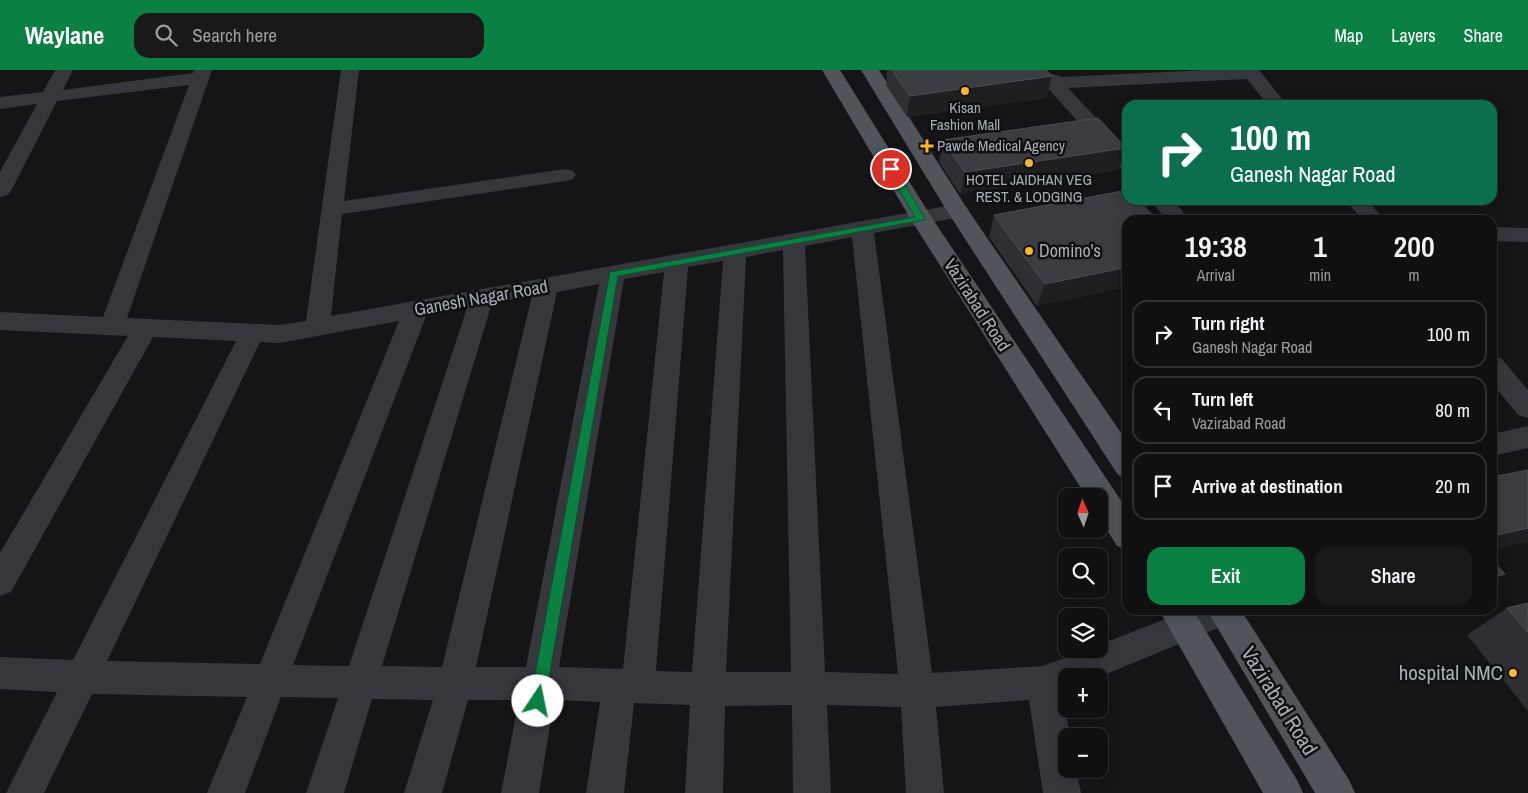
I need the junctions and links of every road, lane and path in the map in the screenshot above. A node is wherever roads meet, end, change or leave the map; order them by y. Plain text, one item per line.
1 (64, 70) edge
2 (350, 70) edge
3 (831, 70) edge
4 (870, 70) edge
5 (1251, 72) edge
6 (202, 74) edge
7 (1044, 76) edge
8 (48, 97) junction
9 (1274, 100) edge
10 (0, 103) edge
11 (1122, 159) edge
12 (566, 175) dead end
13 (0, 191) edge
14 (1361, 205) edge
15 (332, 209) junction
16 (958, 211) junction
17 (1369, 215) edge
18 (921, 218) junction
19 (862, 229) junction
20 (1497, 234) edge
21 (1528, 235) edge
22 (794, 241) junction
23 (735, 252) junction
24 (677, 262) junction
25 (613, 274) junction
26 (546, 286) junction
27 (482, 298) junction
28 (416, 309) junction
29 (0, 321) edge
30 (112, 326) junction
31 (317, 327) junction
32 (144, 328) junction
33 (252, 333) junction
34 (1497, 371) edge
35 (1528, 408) edge
36 (1528, 437) edge
37 (1497, 444) edge
38 (1122, 458) edge
39 (1122, 528) edge
40 (0, 582) edge
41 (1198, 615) edge
42 (1225, 615) edge
43 (1180, 618) edge
44 (0, 673) edge
45 (82, 677) junction
46 (270, 680) junction
47 (361, 682) junction
48 (541, 683) junction
49 (1043, 683) junction
50 (455, 684) junction
51 (629, 687) junction
52 (810, 688) junction
53 (708, 689) junction
54 (916, 690) junction
55 (25, 793) edge
56 (226, 793) edge
57 (325, 793) edge
58 (423, 793) edge
59 (520, 793) edge
60 (606, 793) edge
61 (704, 793) edge
62 (812, 793) edge
63 (925, 793) edge
64 (1062, 793) edge
65 (1284, 793) edge
66 (1336, 793) edge

1 - 8 street
2 - 15 street
3 - 18 main road, Vazirabad Road
4 - 16 main road, Vazirabad Road
5 - 7 street
5 - 9 street
6 - 8 street
6 - 30 street
7 - 11 street
8 - 10 street
8 - 13 street
12 - 15 street
14 - 17 street
15 - 31 street
16 - 18 street, Ganesh Nagar Road
16 - 38 main road, Vazirabad Road
18 - 19 street, Ganesh Nagar Road
18 - 39 main road, Vazirabad Road
19 - 22 street, Ganesh Nagar Road
19 - 54 street
20 - 21 street
22 - 23 street, Ganesh Nagar Road
22 - 52 street
23 - 24 street, Ganesh Nagar Road
23 - 53 street
24 - 25 street, Ganesh Nagar Road
24 - 51 street
25 - 26 street, Ganesh Nagar Road
25 - 48 street
26 - 27 street, Ganesh Nagar Road
26 - 50 street
27 - 28 street, Ganesh Nagar Road
27 - 47 street
28 - 31 street, Ganesh Nagar Road
28 - 46 street
29 - 30 street, Ganesh Nagar Road
30 - 32 street, Ganesh Nagar Road
31 - 33 street, Ganesh Nagar Road
32 - 33 street, Ganesh Nagar Road
32 - 40 street
33 - 45 street
34 - 35 street
36 - 37 street
41 - 43 street
42 - 66 main road, Vazirabad Road
43 - 49 street
43 - 65 main road
44 - 45 street
45 - 46 street
45 - 55 street
46 - 47 street
46 - 56 street
47 - 50 street
47 - 57 street
48 - 50 street
48 - 51 street
48 - 59 street
49 - 54 street
49 - 64 street
50 - 58 street
51 - 53 street
51 - 60 street
52 - 53 street
52 - 54 street
52 - 62 street
53 - 61 street
54 - 63 street

